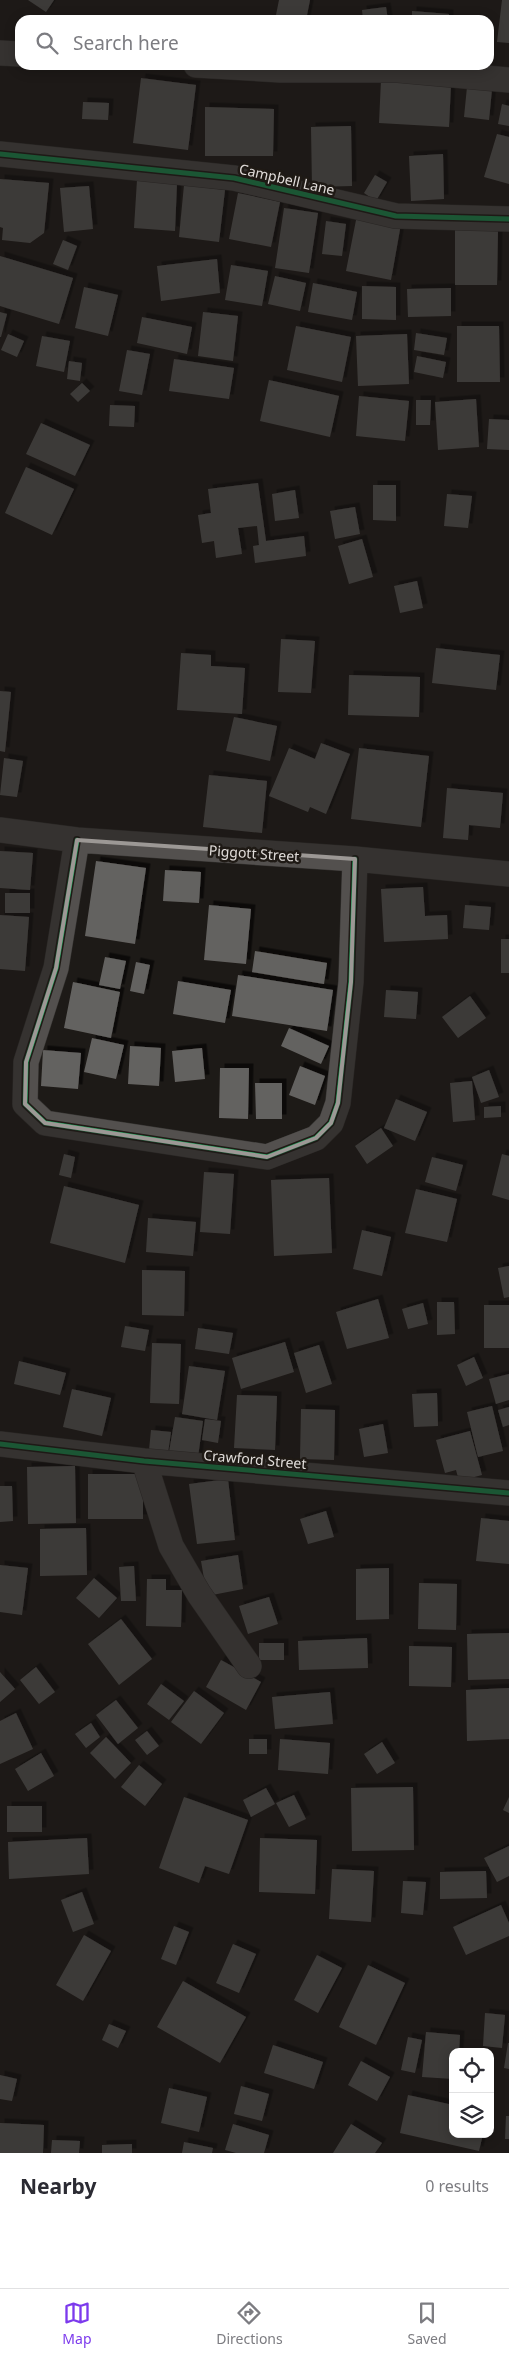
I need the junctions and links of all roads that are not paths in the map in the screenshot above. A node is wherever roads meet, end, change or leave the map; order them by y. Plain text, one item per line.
1 (0, 53) edge
2 (15, 54) edge
3 (280, 70) edge
4 (398, 70) edge
5 (398, 70) edge
6 (509, 80) edge
7 (0, 154) edge
8 (509, 219) edge
9 (0, 830) edge
10 (77, 840) junction
11 (355, 859) junction
12 (509, 874) edge
13 (0, 1444) edge
14 (144, 1462) junction
15 (509, 1493) edge
16 (249, 1666) dead end

1 - 2 street
3 - 4 street
5 - 6 street
7 - 8 street, Campbell Lane
9 - 10 street, Piggott Street
10 - 11 street, Piggott Street
10 - 11 street
11 - 12 street, Piggott Street
13 - 14 street, Crawford Street
14 - 15 street, Crawford Street
14 - 16 street

